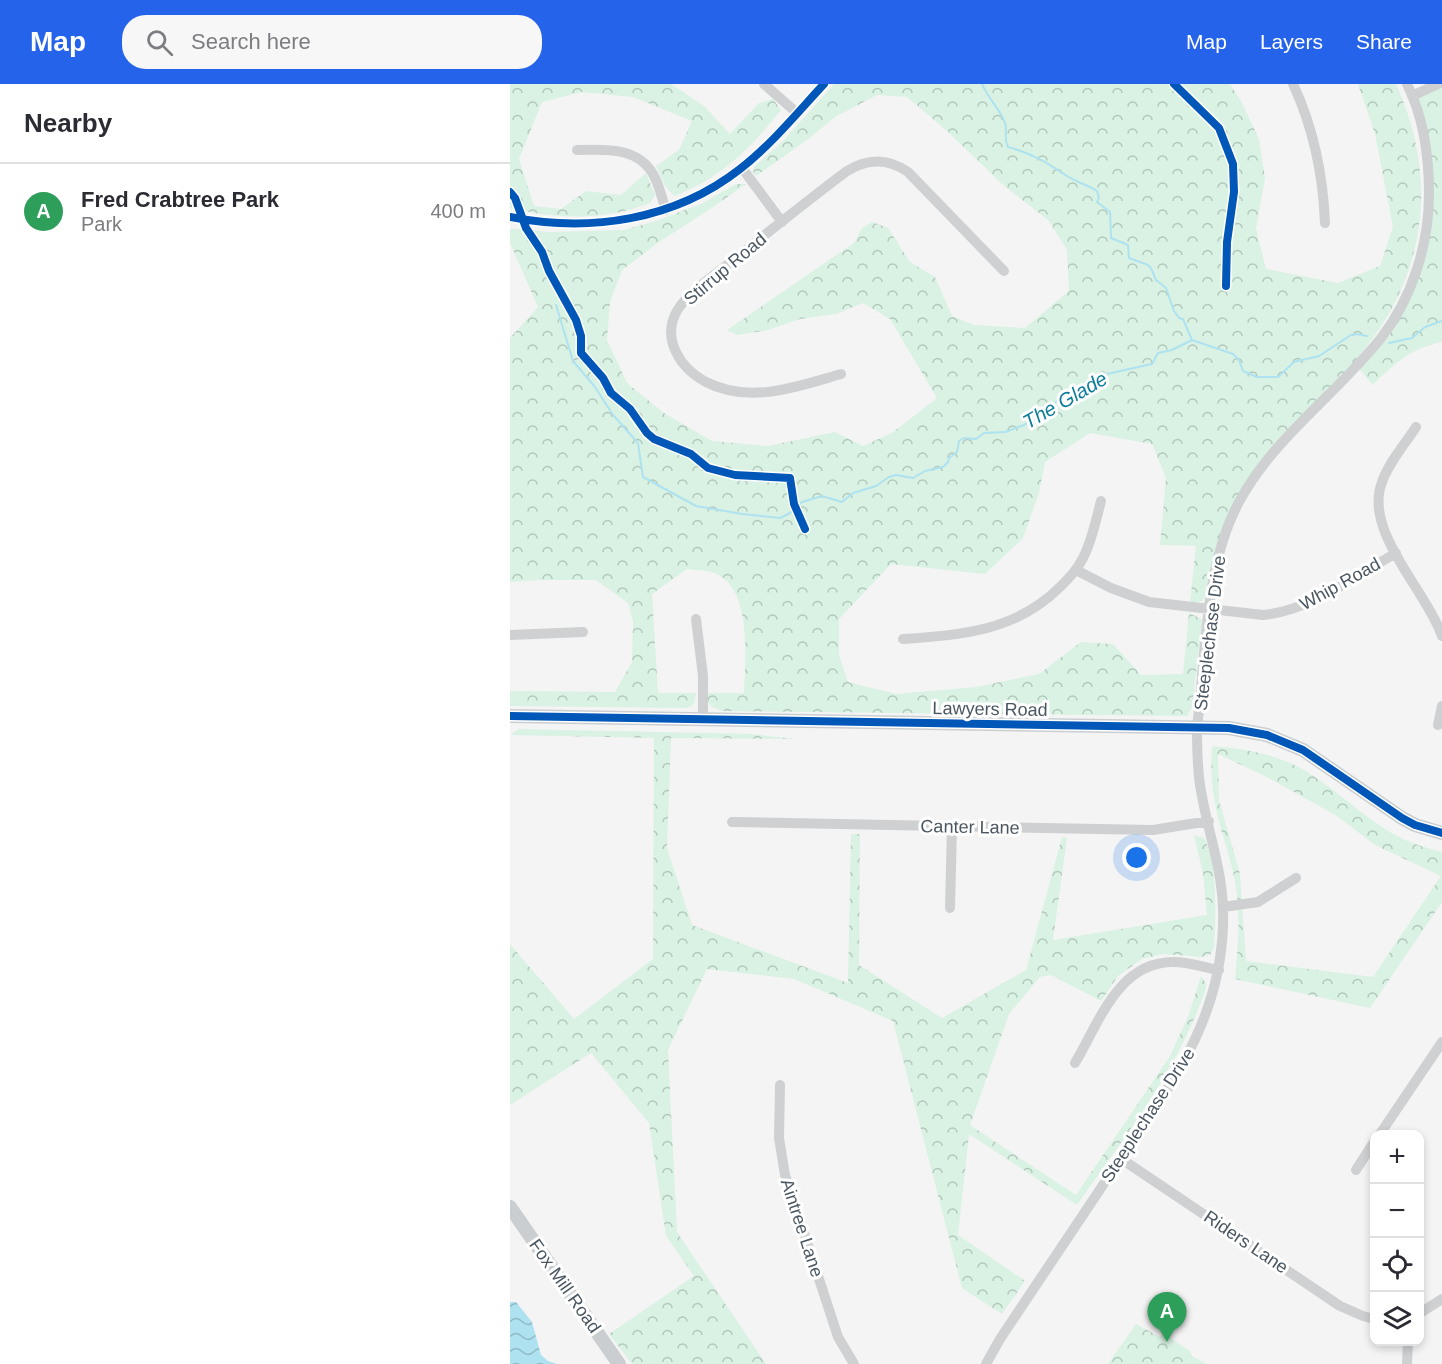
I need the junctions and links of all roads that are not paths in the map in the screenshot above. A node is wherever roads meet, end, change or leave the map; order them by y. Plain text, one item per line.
1 (764, 84) edge
2 (824, 84) edge
3 (1293, 84) edge
4 (1407, 84) edge
5 (1438, 84) edge
6 (1412, 96) junction
7 (797, 113) junction
8 (577, 150) dead end
9 (742, 168) junction
10 (666, 210) junction
11 (510, 218) edge
12 (782, 222) junction
13 (1325, 223) dead end
14 (1004, 271) dead end
15 (841, 375) dead end
16 (1416, 427) dead end
17 (1101, 501) dead end
18 (1396, 553) junction
19 (1076, 570) junction
20 (1210, 609) junction
21 (696, 619) dead end
22 (583, 632) dead end
23 (510, 635) edge
24 (1442, 636) edge
25 (903, 639) dead end
26 (1442, 706) edge
27 (510, 716) edge
28 (703, 719) junction
29 (1438, 725) dead end
30 (1197, 728) junction
31 (1209, 821) junction
32 (732, 822) dead end
33 (952, 826) junction
34 (1442, 833) edge
35 (1296, 878) dead end
36 (1223, 907) junction
37 (950, 908) dead end
38 (1219, 970) junction
39 (1442, 1042) edge
40 (1075, 1063) dead end
41 (780, 1085) dead end
42 (1383, 1130) edge
43 (1370, 1148) edge
44 (1120, 1158) junction
45 (1356, 1170) dead end
46 (510, 1207) edge
47 (1442, 1299) edge
48 (1424, 1310) edge
49 (1370, 1318) edge
50 (1408, 1346) edge
51 (619, 1364) edge
52 (854, 1364) edge
53 (986, 1364) edge
54 (1407, 1364) edge

1 - 7 street
2 - 7 street
3 - 13 street
4 - 6 street, Steeplechase Drive
5 - 6 street
6 - 20 street, Steeplechase Drive
7 - 9 street
8 - 10 street
9 - 10 street
9 - 12 street, Stirrup Road
10 - 11 street
12 - 14 street, Stirrup Road
12 - 15 street, Stirrup Road
16 - 18 street
17 - 19 street
18 - 20 street, Whip Road
18 - 24 street
19 - 20 street, Whip Road
19 - 25 street
20 - 30 street, Steeplechase Drive
21 - 28 street
22 - 23 street
26 - 29 street
27 - 28 main road, Lawyers Road
28 - 30 main road, Lawyers Road
30 - 31 street, Steeplechase Drive
30 - 34 main road, Lawyers Road
31 - 33 street, Canter Lane
31 - 36 street, Steeplechase Drive
32 - 33 street, Canter Lane
33 - 37 street
35 - 36 street
36 - 38 street, Steeplechase Drive
38 - 40 street
38 - 44 street, Steeplechase Drive
39 - 42 street
41 - 52 street, Aintree Lane
43 - 45 street
44 - 49 street, Riders Lane
44 - 53 street, Steeplechase Drive
46 - 51 main road, Fox Mill Road
47 - 48 street
50 - 54 street

